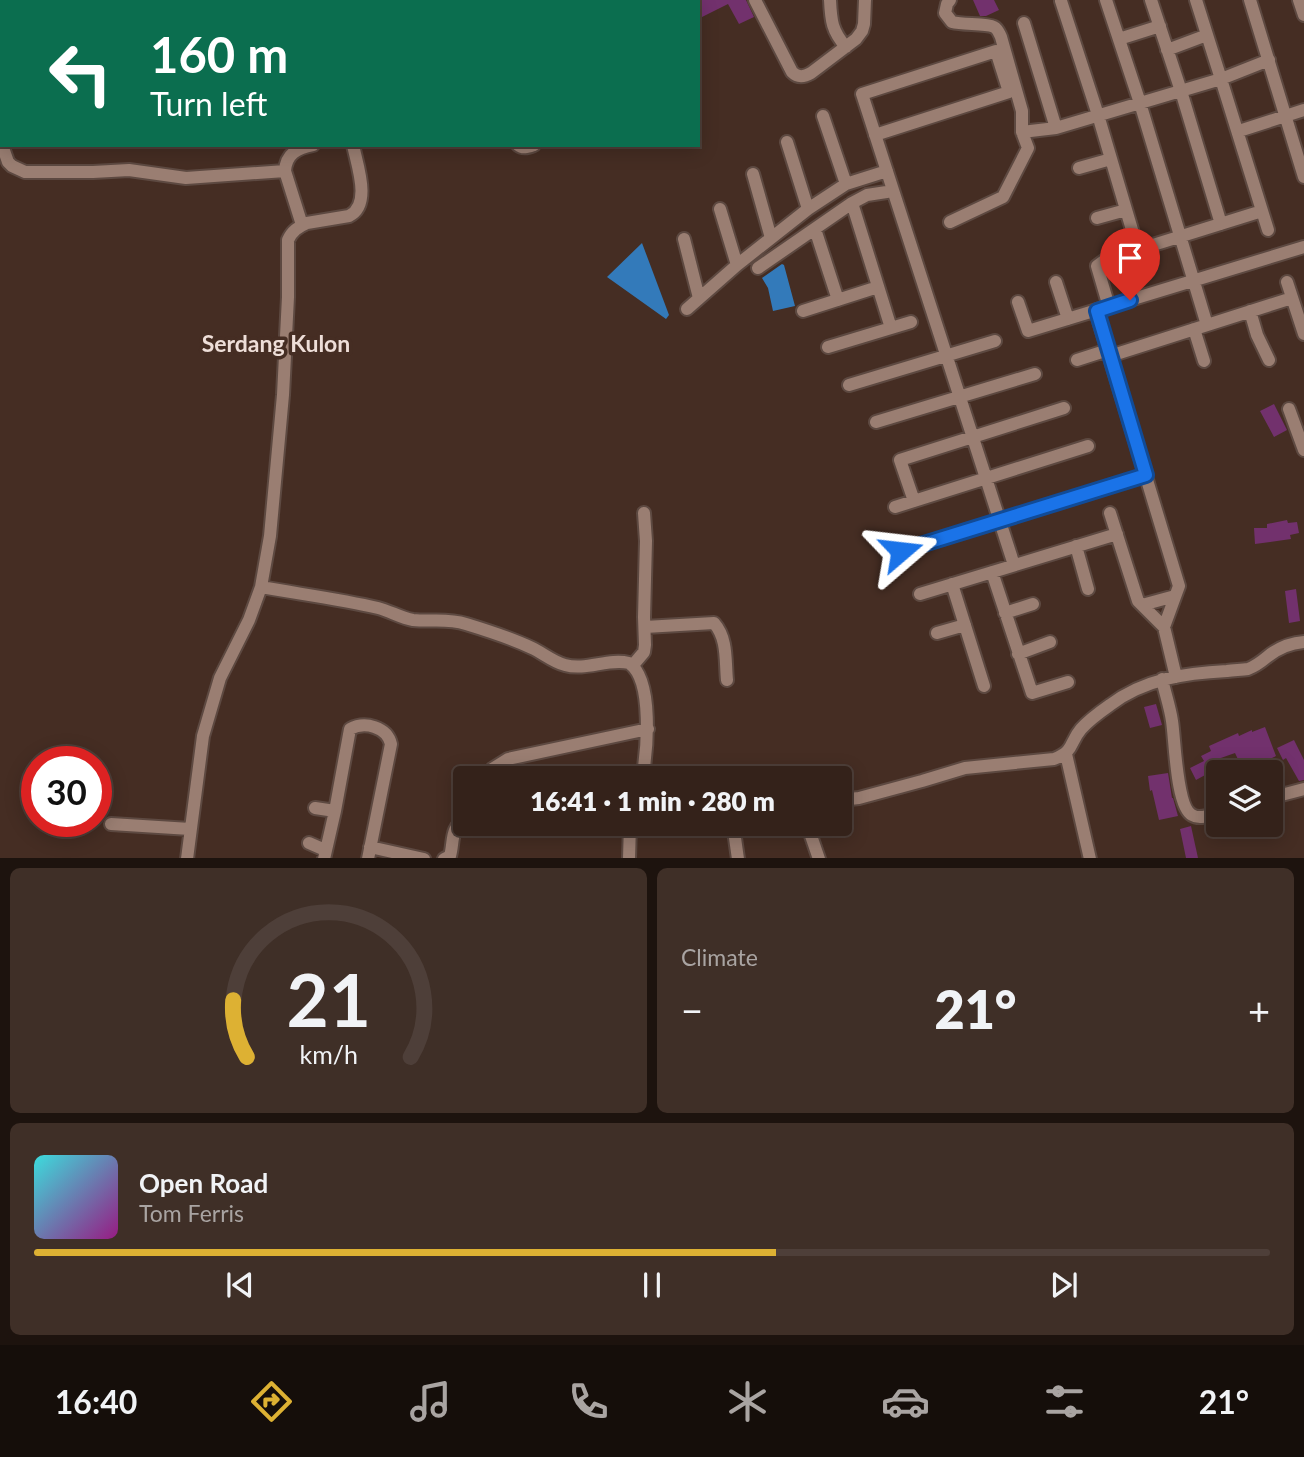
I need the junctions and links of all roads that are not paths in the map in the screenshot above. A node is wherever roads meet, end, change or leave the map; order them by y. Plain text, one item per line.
1 (755, 0) edge
2 (830, 0) edge
3 (865, 0) edge
4 (950, 0) edge
5 (1106, 0) edge
6 (1151, 0) edge
7 (1196, 0) edge
8 (1250, 0) edge
9 (1300, 0) edge
10 (1061, 1) edge
11 (1304, 15) edge
12 (1024, 23) dead end
13 (1160, 26) junction
14 (1207, 35) junction
15 (1119, 39) junction
16 (846, 47) junction
17 (1167, 50) junction
18 (1269, 60) junction
19 (1221, 79) junction
20 (1181, 91) junction
21 (1140, 103) junction
22 (1304, 110) edge
23 (823, 116) dead end
24 (1098, 116) junction
25 (1286, 116) junction
26 (1056, 128) junction
27 (1239, 131) junction
28 (1022, 132) junction
29 (875, 135) junction
30 (788, 142) dead end
31 (2, 147) edge
32 (302, 147) edge
33 (353, 147) edge
34 (1111, 159) junction
35 (1079, 168) dead end
36 (285, 171) junction
37 (887, 171) junction
38 (753, 174) dead end
39 (1304, 177) edge
40 (846, 184) junction
41 (893, 191) junction
42 (852, 203) junction
43 (720, 209) dead end
44 (808, 209) junction
45 (1126, 210) junction
46 (1262, 211) junction
47 (1097, 218) dead end
48 (950, 222) dead end
49 (1221, 224) junction
50 (302, 225) junction
51 (815, 229) junction
52 (1268, 230) dead end
53 (1180, 237) junction
54 (771, 238) junction
55 (684, 239) dead end
56 (1304, 247) edge
57 (1138, 250) junction
58 (737, 265) junction
59 (758, 268) dead end
60 (1194, 281) junction
61 (1056, 282) dead end
62 (1287, 282) dead end
63 (878, 287) junction
64 (699, 298) junction
65 (1292, 298) junction
66 (838, 300) junction
67 (1018, 302) dead end
68 (687, 309) dead end
69 (1103, 309) junction
70 (803, 311) dead end
71 (1250, 312) junction
72 (1069, 319) junction
73 (911, 321) dead end
74 (1207, 325) junction
75 (891, 328) junction
76 (1194, 329) junction
77 (1304, 334) edge
78 (995, 341) dead end
79 (828, 347) dead end
80 (1109, 353) junction
81 (947, 356) junction
82 (1077, 360) dead end
83 (1269, 360) dead end
84 (1204, 361) dead end
85 (1035, 374) dead end
86 (849, 385) dead end
87 (960, 397) junction
88 (1064, 408) dead end
89 (1289, 409) dead end
90 (876, 422) dead end
91 (973, 437) junction
92 (1088, 446) dead end
93 (1304, 450) edge
94 (1146, 475) junction
95 (986, 478) junction
96 (914, 501) junction
97 (895, 507) dead end
98 (644, 513) dead end
99 (1110, 513) dead end
100 (1000, 520) junction
101 (1117, 534) junction
102 (1076, 546) junction
103 (901, 551) dead end
104 (1014, 565) junction
105 (992, 572) junction
106 (952, 584) junction
107 (261, 587) junction
108 (1088, 589) dead end
109 (920, 594) dead end
110 (1175, 596) junction
111 (1033, 604) dead end
112 (1142, 605) junction
113 (1005, 613) junction
114 (965, 625) junction
115 (645, 627) junction
116 (1164, 627) junction
117 (937, 634) dead end
118 (1049, 642) dead end
119 (1304, 642) edge
120 (1018, 654) junction
121 (633, 665) junction
122 (1176, 677) junction
123 (1162, 679) junction
124 (727, 680) dead end
125 (1068, 682) dead end
126 (984, 686) dead end
127 (648, 729) junction
128 (1066, 754) junction
129 (497, 766) edge
130 (644, 766) edge
131 (1304, 789) edge
132 (1283, 795) edge
133 (852, 799) edge
134 (315, 808) dead end
135 (335, 811) junction
136 (1206, 816) edge
137 (112, 824) edge
138 (190, 829) junction
139 (454, 836) edge
140 (630, 836) edge
141 (734, 836) edge
142 (811, 836) edge
143 (309, 843) dead end
144 (369, 853) edge
145 (325, 854) edge
146 (187, 858) edge
147 (415, 858) edge
148 (446, 858) edge
149 (629, 858) edge
150 (737, 858) edge
151 (819, 858) edge
152 (1090, 858) edge

1 - 16 street
2 - 16 street
3 - 16 street
4 - 28 street
5 - 15 street
6 - 13 street
7 - 14 street
8 - 18 street
9 - 11 street
10 - 24 street
12 - 26 street
13 - 15 street
13 - 17 street
14 - 17 street
14 - 19 street
15 - 21 street
17 - 20 street
18 - 19 street
18 - 25 street
19 - 20 street
19 - 27 street
20 - 21 street
20 - 49 street
21 - 24 street
21 - 53 street
22 - 25 street
23 - 40 street
24 - 26 street
24 - 34 street
25 - 27 street
25 - 39 street
26 - 28 street
27 - 46 street
28 - 48 street
29 - 29 street
29 - 37 street
30 - 44 street
31 - 36 street
32 - 36 street
33 - 50 street
34 - 35 street
34 - 45 street
36 - 50 street
37 - 40 street
37 - 41 street
38 - 54 street
40 - 44 street
41 - 42 street
41 - 81 street
42 - 51 street
42 - 63 street
43 - 58 street
44 - 54 street
45 - 47 street
45 - 57 street
46 - 49 street
46 - 52 street
49 - 53 street
50 - 107 street
51 - 59 street
51 - 66 street
53 - 57 street
53 - 60 street
54 - 58 street
55 - 64 street
56 - 60 street
57 - 69 street
58 - 64 street
60 - 69 street
60 - 74 street
61 - 72 street
62 - 65 street
63 - 66 street
63 - 75 street
64 - 68 street
65 - 71 street
65 - 77 street
66 - 70 street
67 - 72 street
69 - 72 street
69 - 80 street
71 - 74 street
71 - 83 street
73 - 75 street
74 - 76 street
75 - 79 street
76 - 80 street
76 - 84 street
78 - 81 street
80 - 82 street
80 - 94 street
81 - 86 street
81 - 87 street
85 - 87 street
87 - 90 street
87 - 91 street
88 - 91 street
89 - 93 street
91 - 95 street
91 - 96 street
92 - 95 street
94 - 100 street
94 - 110 street
95 - 96 street
95 - 100 street
96 - 97 street
98 - 115 street
99 - 101 street
100 - 103 street
100 - 104 street
101 - 102 street
101 - 112 street
102 - 104 street
102 - 108 street
104 - 105 street
105 - 106 street
105 - 113 street
106 - 109 street
106 - 114 street
107 - 121 street
107 - 138 street
110 - 112 street
110 - 116 street
111 - 113 street
112 - 116 street
113 - 120 street
114 - 117 street
114 - 126 street
115 - 121 street
115 - 124 street
116 - 122 street
118 - 120 street
119 - 122 street
120 - 125 street
121 - 127 street
122 - 123 street
123 - 128 street
123 - 136 street
127 - 129 street
127 - 130 street
128 - 133 street
128 - 152 street
131 - 132 street
134 - 135 street
135 - 144 street
135 - 145 street
137 - 138 street
138 - 146 street
139 - 148 street
140 - 149 street
141 - 150 street
142 - 151 street
143 - 145 street
144 - 147 street

